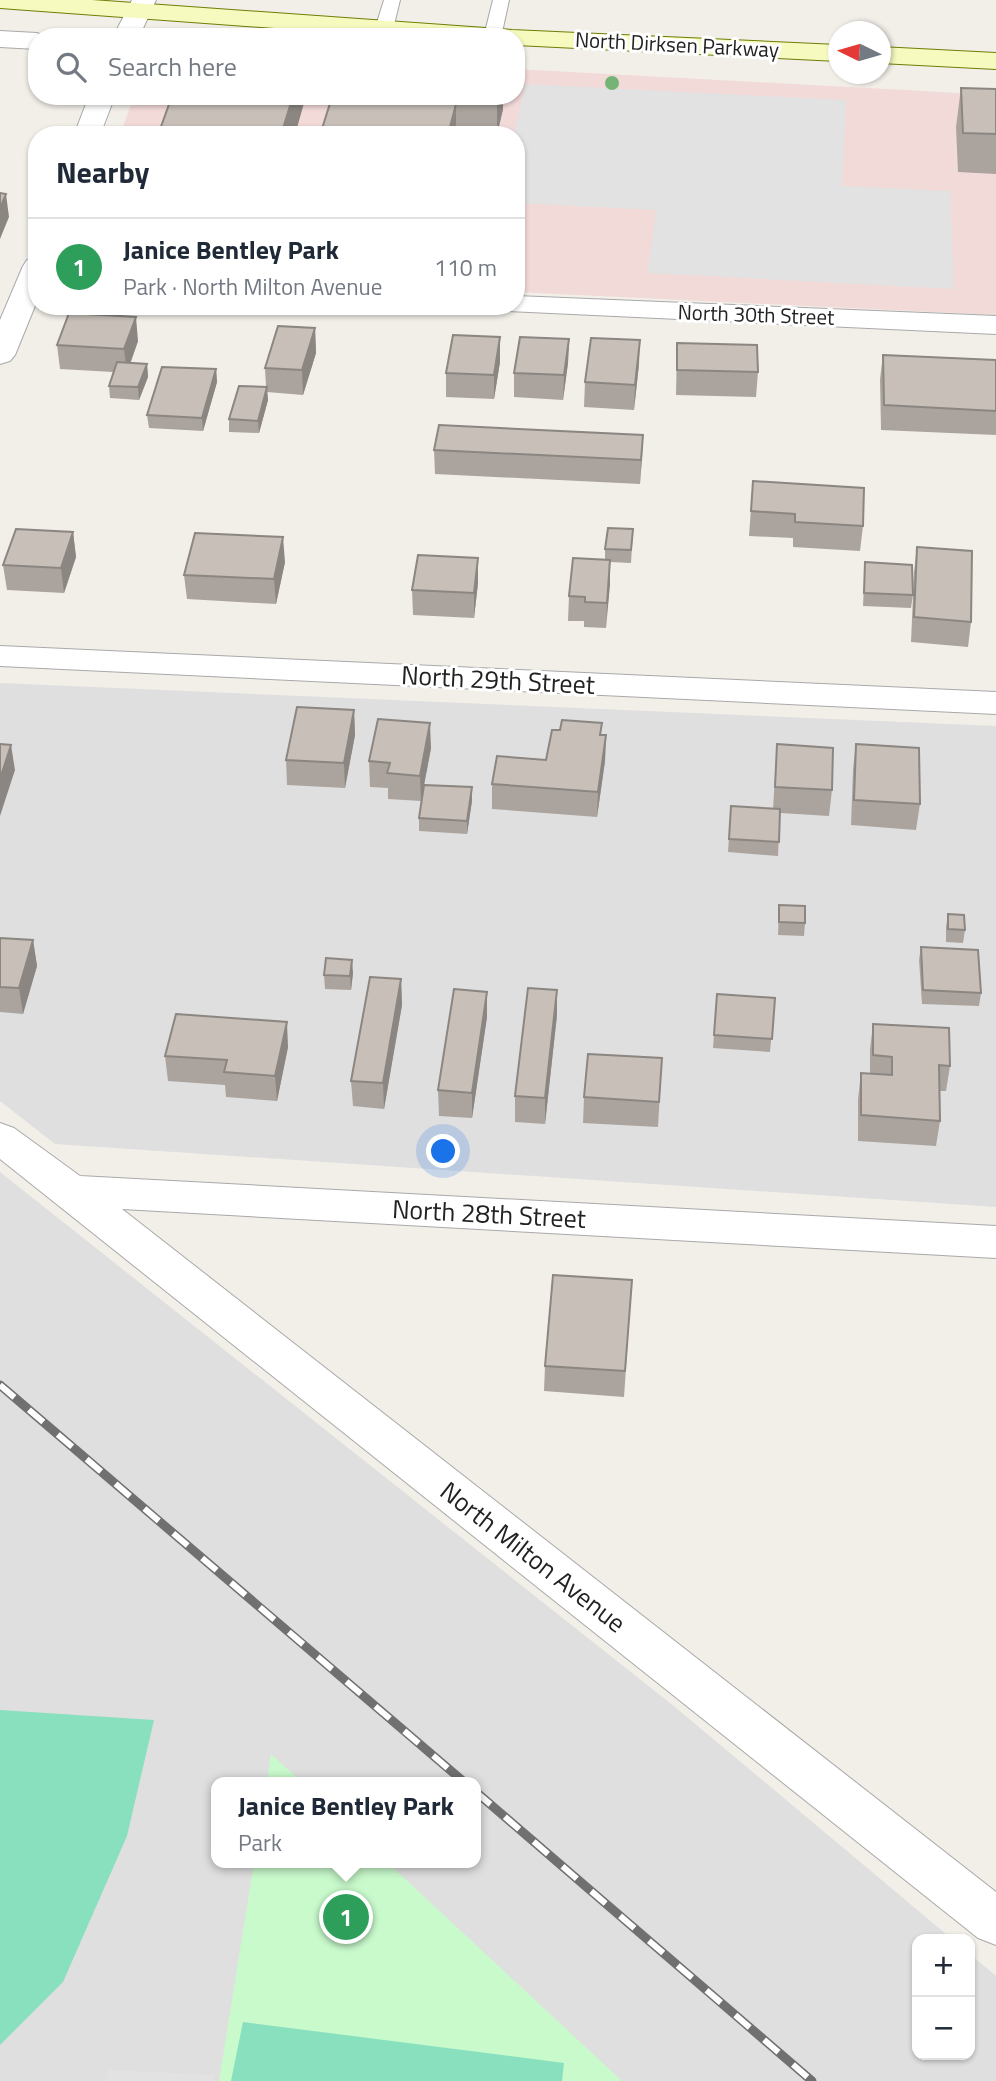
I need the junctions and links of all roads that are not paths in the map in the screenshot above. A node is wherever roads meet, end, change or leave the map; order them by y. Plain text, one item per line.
1 (392, 0) edge
2 (501, 0) edge
3 (0, 1) edge
4 (141, 5) edge
5 (130, 28) edge
6 (374, 28) edge
7 (384, 28) edge
8 (495, 28) edge
9 (525, 37) edge
10 (0, 39) edge
11 (28, 41) edge
12 (828, 53) edge
13 (891, 56) edge
14 (996, 61) edge
15 (99, 105) edge
16 (90, 126) edge
17 (28, 280) edge
18 (0, 285) edge
19 (28, 292) edge
20 (525, 305) edge
21 (996, 326) edge
22 (0, 355) edge
23 (0, 656) edge
24 (996, 703) edge
25 (0, 1138) edge
26 (71, 1191) junction
27 (996, 1242) edge
28 (996, 1922) edge

1 - 7 lane
2 - 8 lane
3 - 4 main road
4 - 5 street
4 - 6 main road
9 - 12 main road, North Dirksen Parkway
10 - 11 street
13 - 14 main road
15 - 16 street
17 - 18 street
19 - 22 street
20 - 21 street, North 30th Street
23 - 24 street, North 29th Street
25 - 26 street
26 - 27 street, North 28th Street
26 - 28 street, North Milton Avenue

